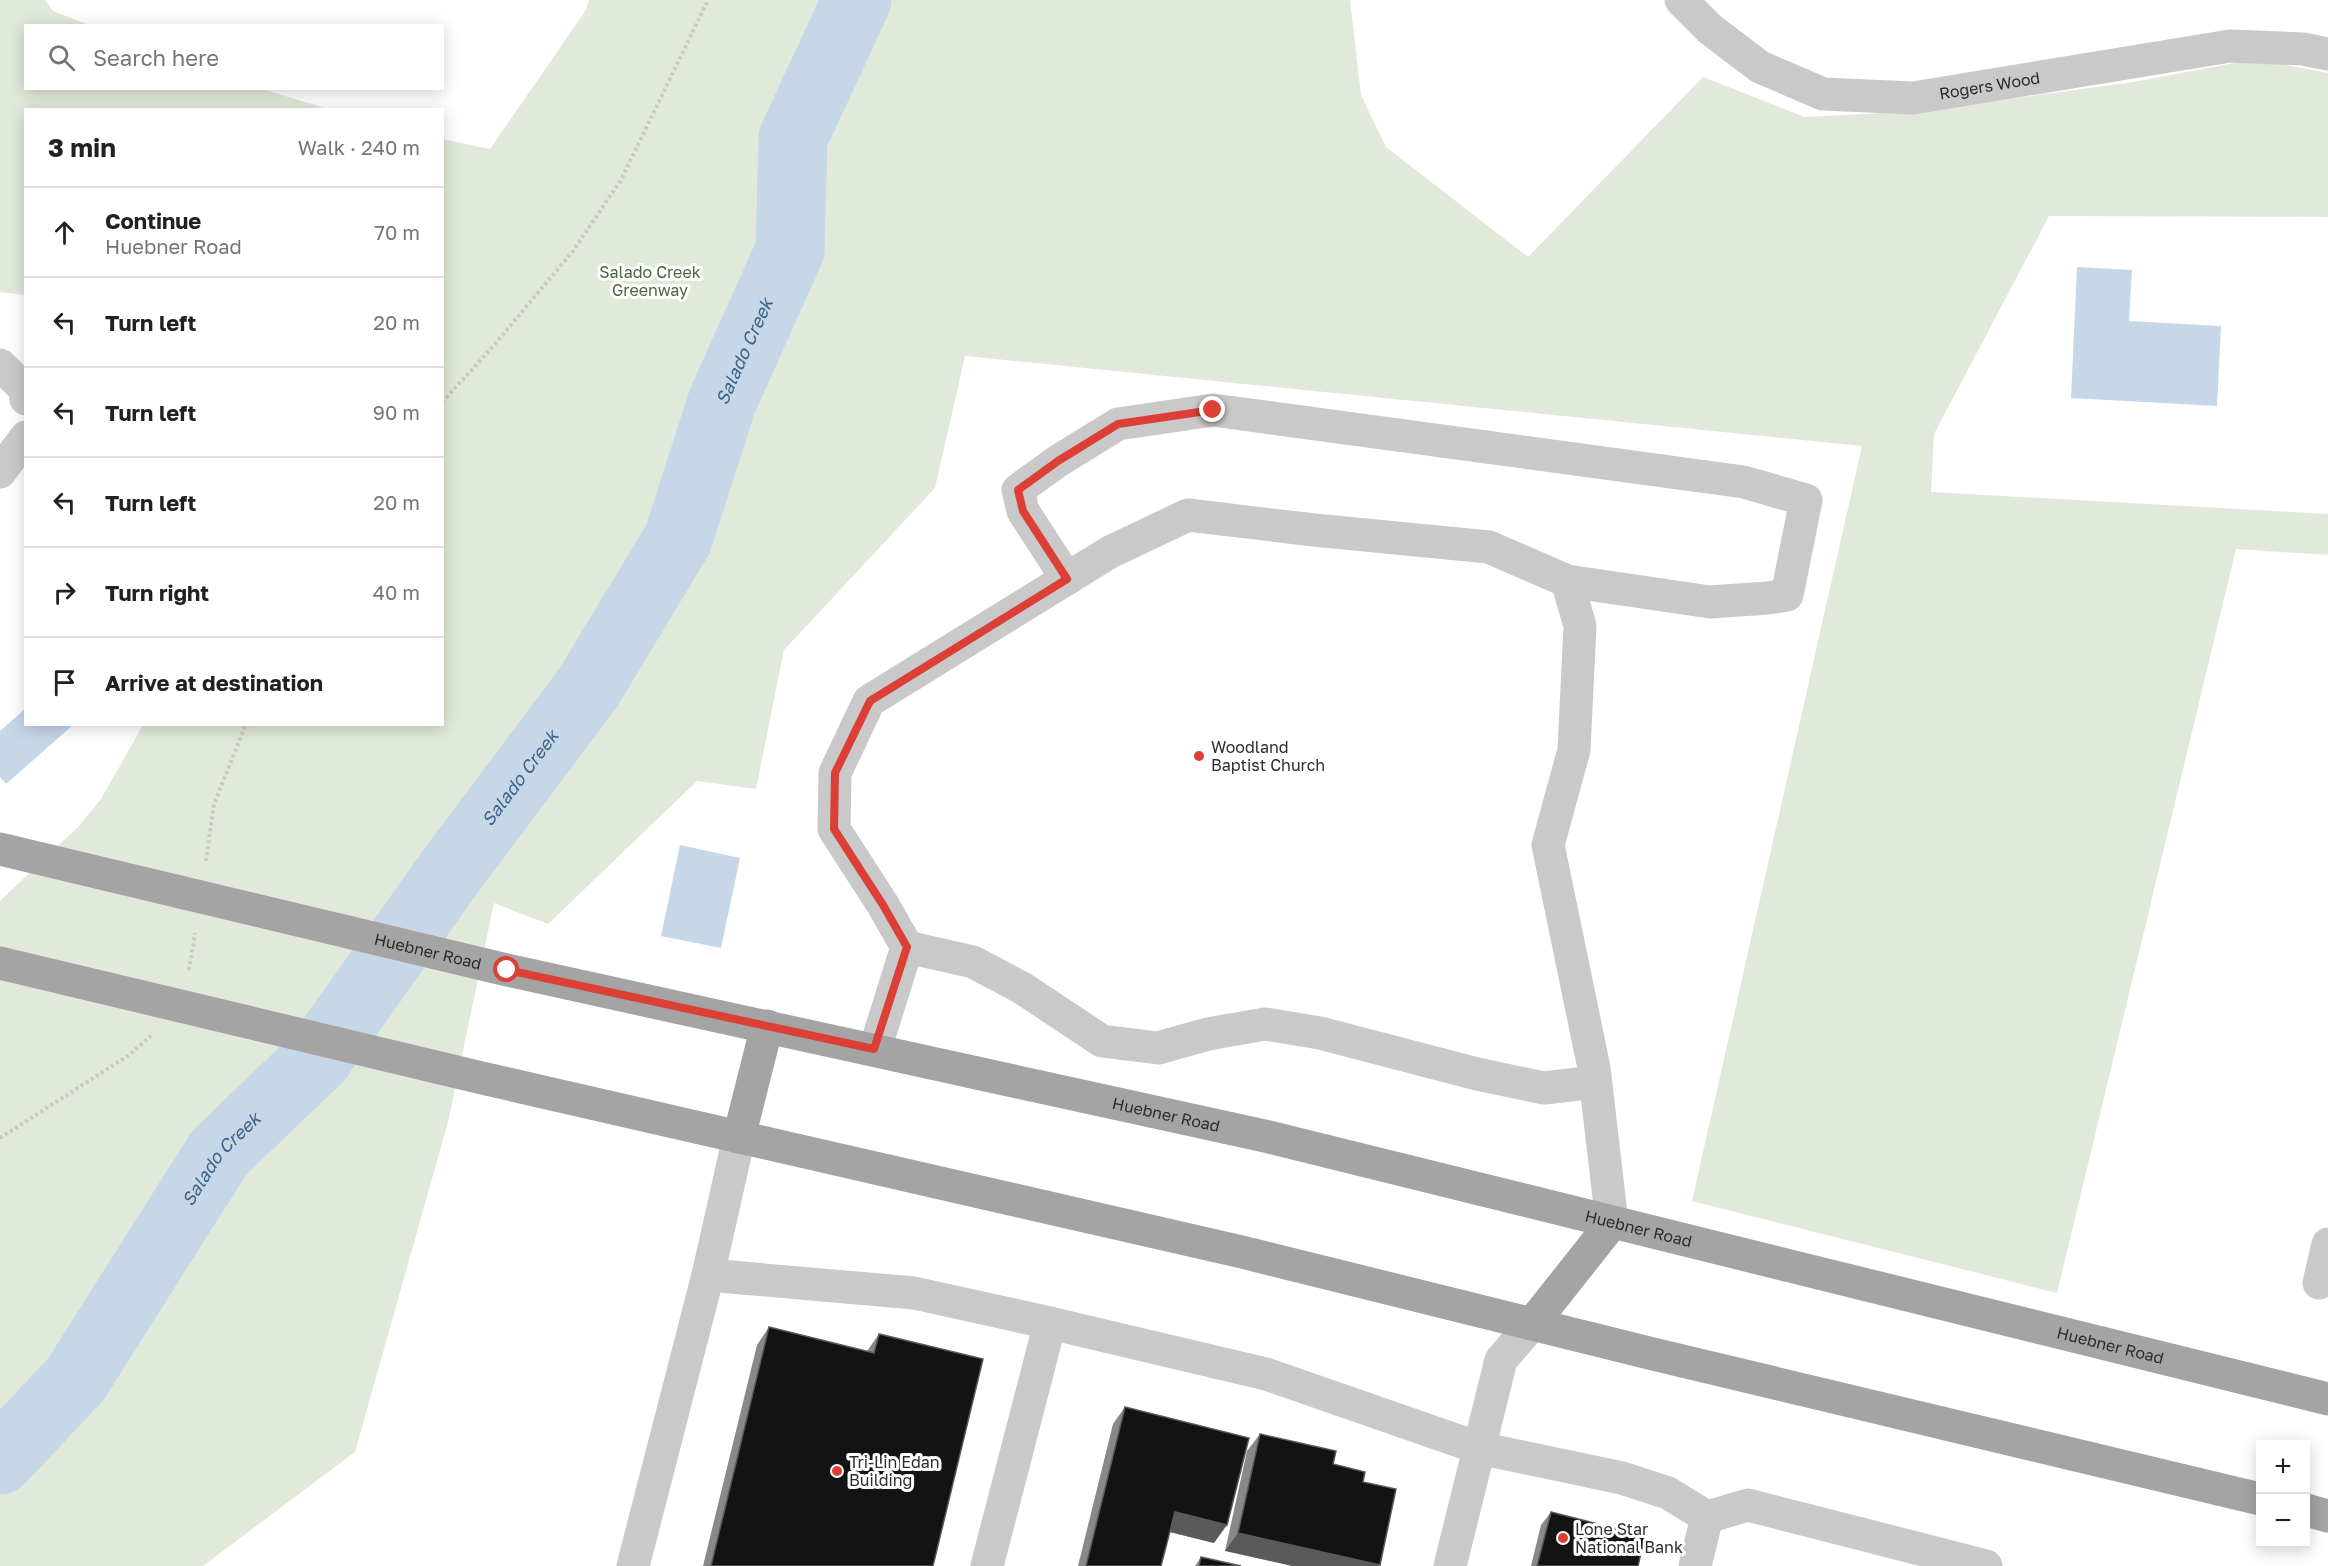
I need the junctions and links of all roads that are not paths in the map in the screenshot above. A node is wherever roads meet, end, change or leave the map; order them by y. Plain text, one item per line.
1 (1681, 0) edge
2 (2328, 54) edge
3 (0, 365) edge
4 (24, 388) edge
5 (24, 440) edge
6 (0, 472) edge
7 (1067, 579) junction
8 (1567, 581) junction
9 (0, 849) edge
10 (907, 947) junction
11 (0, 963) edge
12 (767, 1026) junction
13 (874, 1049) junction
14 (1596, 1082) junction
15 (740, 1137) junction
16 (1612, 1223) junction
17 (2328, 1244) edge
18 (708, 1275) junction
19 (2319, 1282) dead end
20 (1050, 1323) junction
21 (1532, 1324) junction
22 (2328, 1399) edge
23 (1479, 1448) junction
24 (2256, 1498) edge
25 (2310, 1511) edge
26 (2328, 1516) edge
27 (1707, 1517) junction
28 (633, 1566) edge
29 (987, 1566) edge
30 (1450, 1566) edge
31 (1695, 1566) edge
32 (1986, 1566) edge

1 - 2 street, Rogers Wood
3 - 4 street
5 - 6 street
7 - 8 street
7 - 8 street
7 - 10 street
8 - 14 street
9 - 12 main road, Huebner Road
10 - 13 street
10 - 14 street
11 - 15 main road
12 - 13 main road, Huebner Road
12 - 15 main road
13 - 16 main road, Huebner Road
14 - 16 street
15 - 18 street
15 - 21 main road
16 - 21 main road
16 - 22 main road, Huebner Road
17 - 19 street
18 - 20 street
18 - 28 street
20 - 23 street
20 - 29 street
21 - 23 street
21 - 24 main road
23 - 27 street
23 - 30 street
25 - 26 main road
27 - 31 street
27 - 32 street

